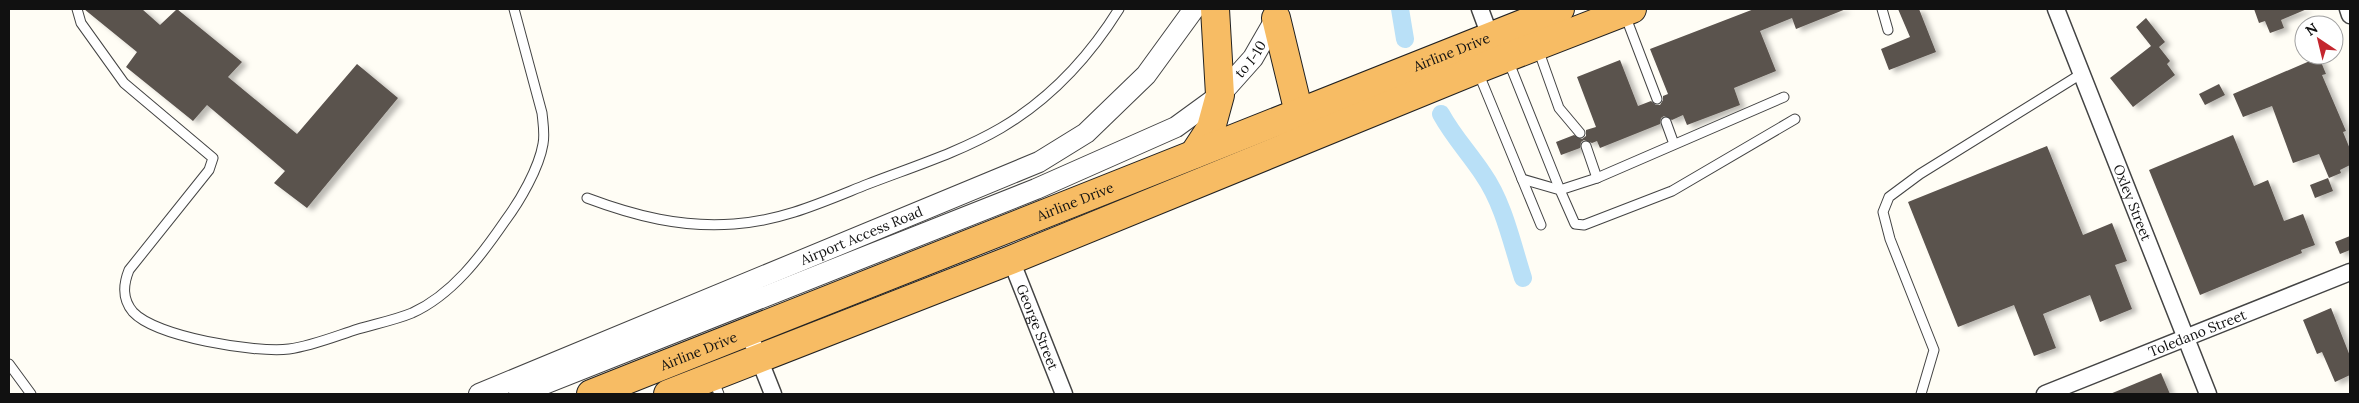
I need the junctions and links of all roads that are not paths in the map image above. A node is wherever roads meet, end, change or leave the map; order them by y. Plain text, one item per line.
1 (77, 9) edge
2 (514, 9) edge
3 (1120, 9) edge
4 (1194, 9) edge
5 (1216, 9) edge
6 (1480, 9) edge
7 (1882, 9) edge
8 (2056, 9) edge
9 (2348, 9) edge
10 (1628, 10) edge
11 (1547, 11) edge
12 (2350, 15) edge
13 (1276, 18) joint
14 (1888, 30) dead end
15 (1490, 36) junction
16 (1537, 46) junction
17 (1507, 58) junction
18 (1288, 66) junction
19 (1477, 70) junction
20 (2081, 74) junction
21 (1362, 87) junction
22 (1220, 95) junction
23 (1784, 98) dead end
24 (1657, 99) dead end
25 (1299, 113) junction
26 (1795, 119) dead end
27 (1666, 122) dead end
28 (1580, 132) dead end
29 (1674, 144) junction
30 (1586, 146) dead end
31 (1281, 152) junction
32 (1194, 154) junction
33 (1597, 178) junction
34 (1522, 179) junction
35 (1560, 190) junction
36 (587, 198) dead end
37 (1541, 225) dead end
38 (1011, 260) junction
39 (2350, 272) edge
40 (748, 331) junction
41 (2185, 338) junction
42 (759, 358) junction
43 (9, 364) edge
44 (716, 386) edge
45 (31, 394) edge
46 (479, 394) edge
47 (519, 394) edge
48 (591, 394) edge
49 (668, 394) edge
50 (773, 394) edge
51 (1064, 394) edge
52 (1921, 394) edge
53 (2045, 394) edge
54 (2208, 394) edge

1 - 2 lane
3 - 36 lane
4 - 46 street, Airport Access Road
5 - 22 highway
6 - 15 street
7 - 14 lane
8 - 20 street, Oxley Street
9 - 12 street
10 - 16 highway, Airline Drive
10 - 24 lane
11 - 15 highway, Airline Drive
13 - 18 highway
13 - 22 street, to I-10
15 - 21 highway, Airline Drive
16 - 17 highway, Airline Drive
16 - 28 lane
17 - 19 highway, Airline Drive
17 - 35 lane
18 - 21 highway
18 - 25 highway
19 - 31 highway, Airline Drive
19 - 34 lane
20 - 41 street, Oxley Street
20 - 52 lane
21 - 25 highway, Airline Drive
22 - 32 highway
22 - 47 street, Airport Access Road
23 - 29 lane
25 - 31 highway
25 - 32 highway, Airline Drive
26 - 35 lane
27 - 29 lane
29 - 33 lane
30 - 33 lane
31 - 38 highway, Airline Drive
32 - 40 highway, Airline Drive
33 - 35 lane
34 - 35 lane
34 - 37 lane
38 - 42 highway, Airline Drive
38 - 51 street, George Street
39 - 41 street, Toledano Street
40 - 42 street
40 - 48 highway, Airline Drive
41 - 53 street, Toledano Street
41 - 54 street, Oxley Street
42 - 44 highway, Airline Drive
42 - 50 street
43 - 45 lane
44 - 49 highway, Airline Drive

